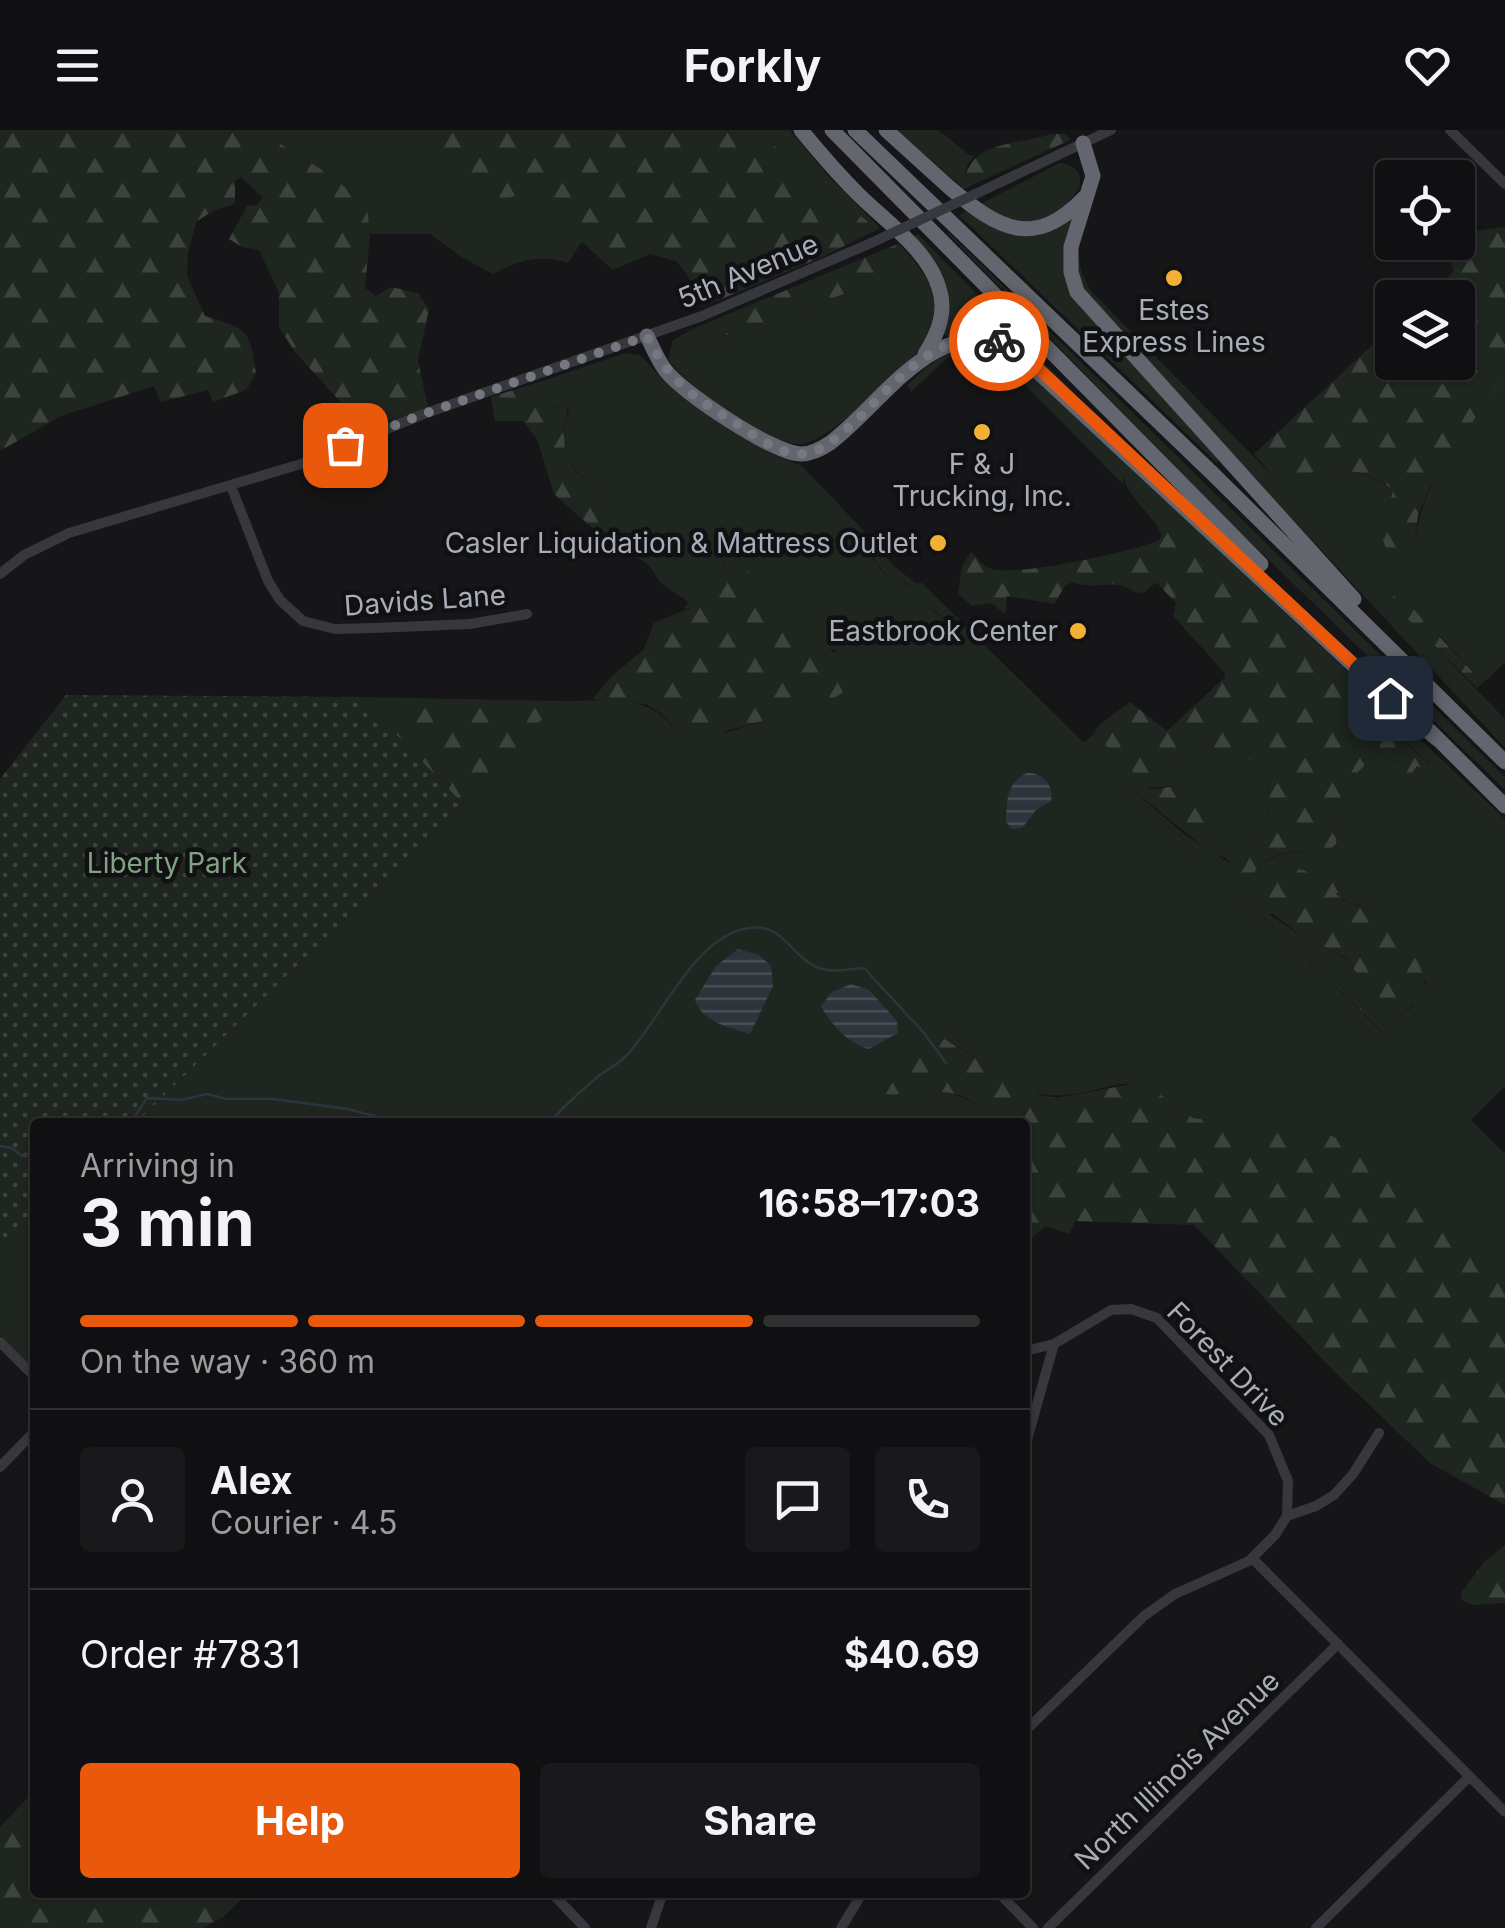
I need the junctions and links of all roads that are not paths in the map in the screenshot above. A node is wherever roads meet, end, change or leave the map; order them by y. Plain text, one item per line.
1 (801, 130) edge
2 (832, 130) edge
3 (855, 130) edge
4 (886, 130) edge
5 (1110, 130) edge
6 (1450, 130) edge
7 (1084, 143) junction
8 (1505, 184) edge
9 (1087, 196) junction
10 (647, 336) junction
11 (920, 362) junction
12 (231, 486) junction
13 (0, 574) edge
14 (526, 614) dead end
15 (1436, 738) junction
16 (1481, 738) junction
17 (1505, 762) edge
18 (1505, 806) edge
19 (0, 1342) edge
20 (1054, 1344) junction
21 (1030, 1349) edge
22 (30, 1372) edge
23 (1030, 1417) edge
24 (1379, 1433) dead end
25 (30, 1436) edge
26 (0, 1468) edge
27 (1287, 1516) junction
28 (1253, 1559) junction
29 (1338, 1644) junction
30 (1030, 1726) edge
31 (1470, 1776) junction
32 (1505, 1812) edge
33 (557, 1898) edge
34 (661, 1898) edge
35 (859, 1898) edge
36 (1004, 1898) edge
37 (585, 1928) edge
38 (651, 1928) edge
39 (841, 1928) edge
40 (1033, 1928) edge
41 (1048, 1928) edge
42 (1316, 1928) edge

1 - 11 highway
2 - 15 highway
3 - 16 highway
4 - 9 highway
5 - 7 street, 5th Avenue
6 - 8 street
7 - 9 highway
7 - 10 street, 5th Avenue, bridge
9 - 16 highway
10 - 11 highway
10 - 12 street, 5th Avenue
11 - 15 highway
12 - 13 street, 5th Avenue
12 - 14 street, Davids Lane
15 - 18 highway
16 - 17 highway
19 - 22 street
20 - 21 street, Forest Drive
20 - 23 street
20 - 27 street, Forest Drive
24 - 27 street
25 - 26 street
27 - 28 street
28 - 29 street
28 - 30 street
29 - 31 street
29 - 41 street, North Illinois Avenue
31 - 32 street
31 - 42 street
33 - 37 street
34 - 38 street
35 - 39 street
36 - 40 street

